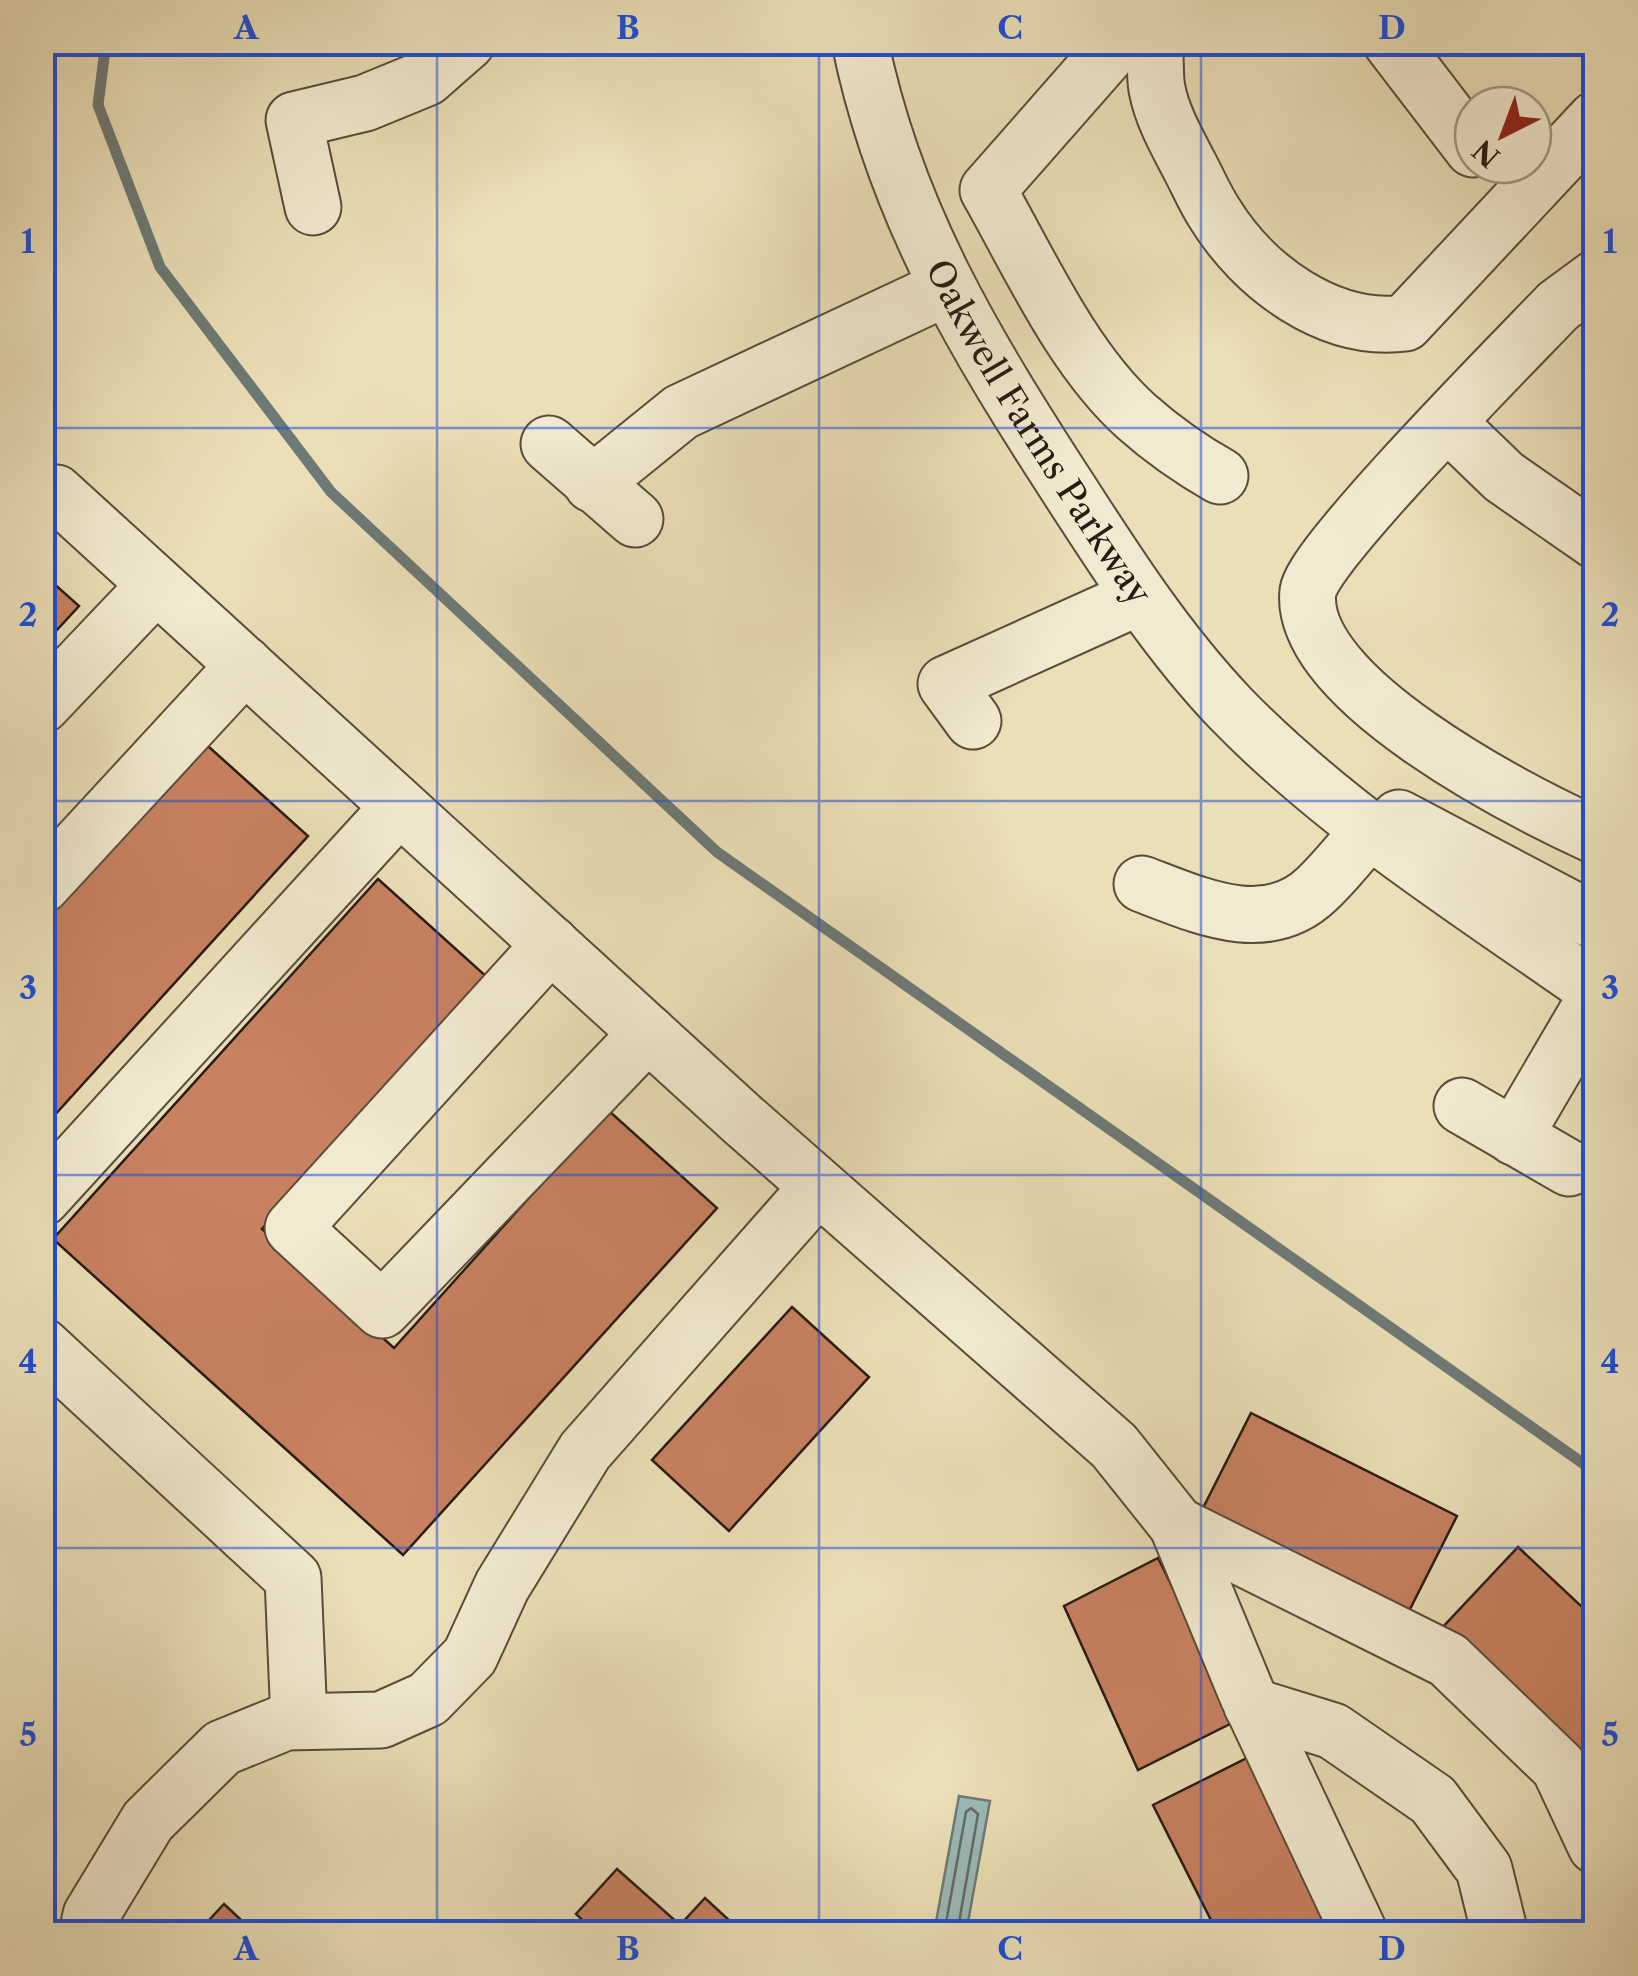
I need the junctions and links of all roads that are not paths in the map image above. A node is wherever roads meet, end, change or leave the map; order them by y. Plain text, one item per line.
1 (466, 42) edge
2 (860, 42) edge
3 (1391, 42) edge
4 (1148, 45) edge
5 (1596, 119) edge
6 (1453, 123) edge
7 (1553, 149) edge
8 (1503, 185) edge
9 (313, 208) dead end
10 (1596, 278) edge
11 (946, 288) junction
12 (1448, 423) junction
13 (550, 444) dead end
14 (1220, 476) dead end
15 (592, 484) junction
16 (42, 492) edge
17 (634, 519) dead end
18 (1596, 541) edge
19 (156, 585) junction
20 (1139, 597) junction
21 (244, 665) junction
22 (42, 705) edge
23 (973, 720) dead end
24 (1300, 772) junction
25 (400, 806) junction
26 (1369, 831) junction
27 (1596, 836) edge
28 (1142, 884) dead end
29 (42, 885) edge
30 (1596, 922) edge
31 (551, 944) junction
32 (1596, 994) edge
33 (648, 1033) junction
34 (1462, 1106) dead end
35 (1514, 1137) junction
36 (1569, 1168) dead end
37 (818, 1186) junction
38 (42, 1198) edge
39 (42, 1346) edge
40 (1177, 1525) junction
41 (1252, 1706) junction
42 (299, 1721) junction
43 (1596, 1846) edge
44 (87, 1934) edge
45 (1360, 1934) edge
46 (1500, 1934) edge

1 - 9 street
2 - 11 street, Oakwell Farms Parkway
3 - 6 street
4 - 8 street
4 - 14 street
5 - 7 street
10 - 12 street
11 - 15 street
11 - 20 street, Oakwell Farms Parkway
12 - 18 street
12 - 27 street
13 - 15 street
15 - 17 street
16 - 19 street
19 - 21 street
19 - 22 street
20 - 23 street
20 - 24 street, Oakwell Farms Parkway
21 - 25 street
21 - 29 street
24 - 26 street, Oakwell Farms Parkway
24 - 30 street, Oakwell Farms Parkway
25 - 31 street
25 - 38 street
26 - 28 street
26 - 32 street, Oakwell Farms Parkway
31 - 33 street
31 - 33 street
32 - 35 street
33 - 37 street
34 - 35 street
35 - 36 street
37 - 40 street
37 - 42 street
39 - 42 street
40 - 41 street
40 - 43 street
41 - 45 street
41 - 46 street
42 - 44 street

